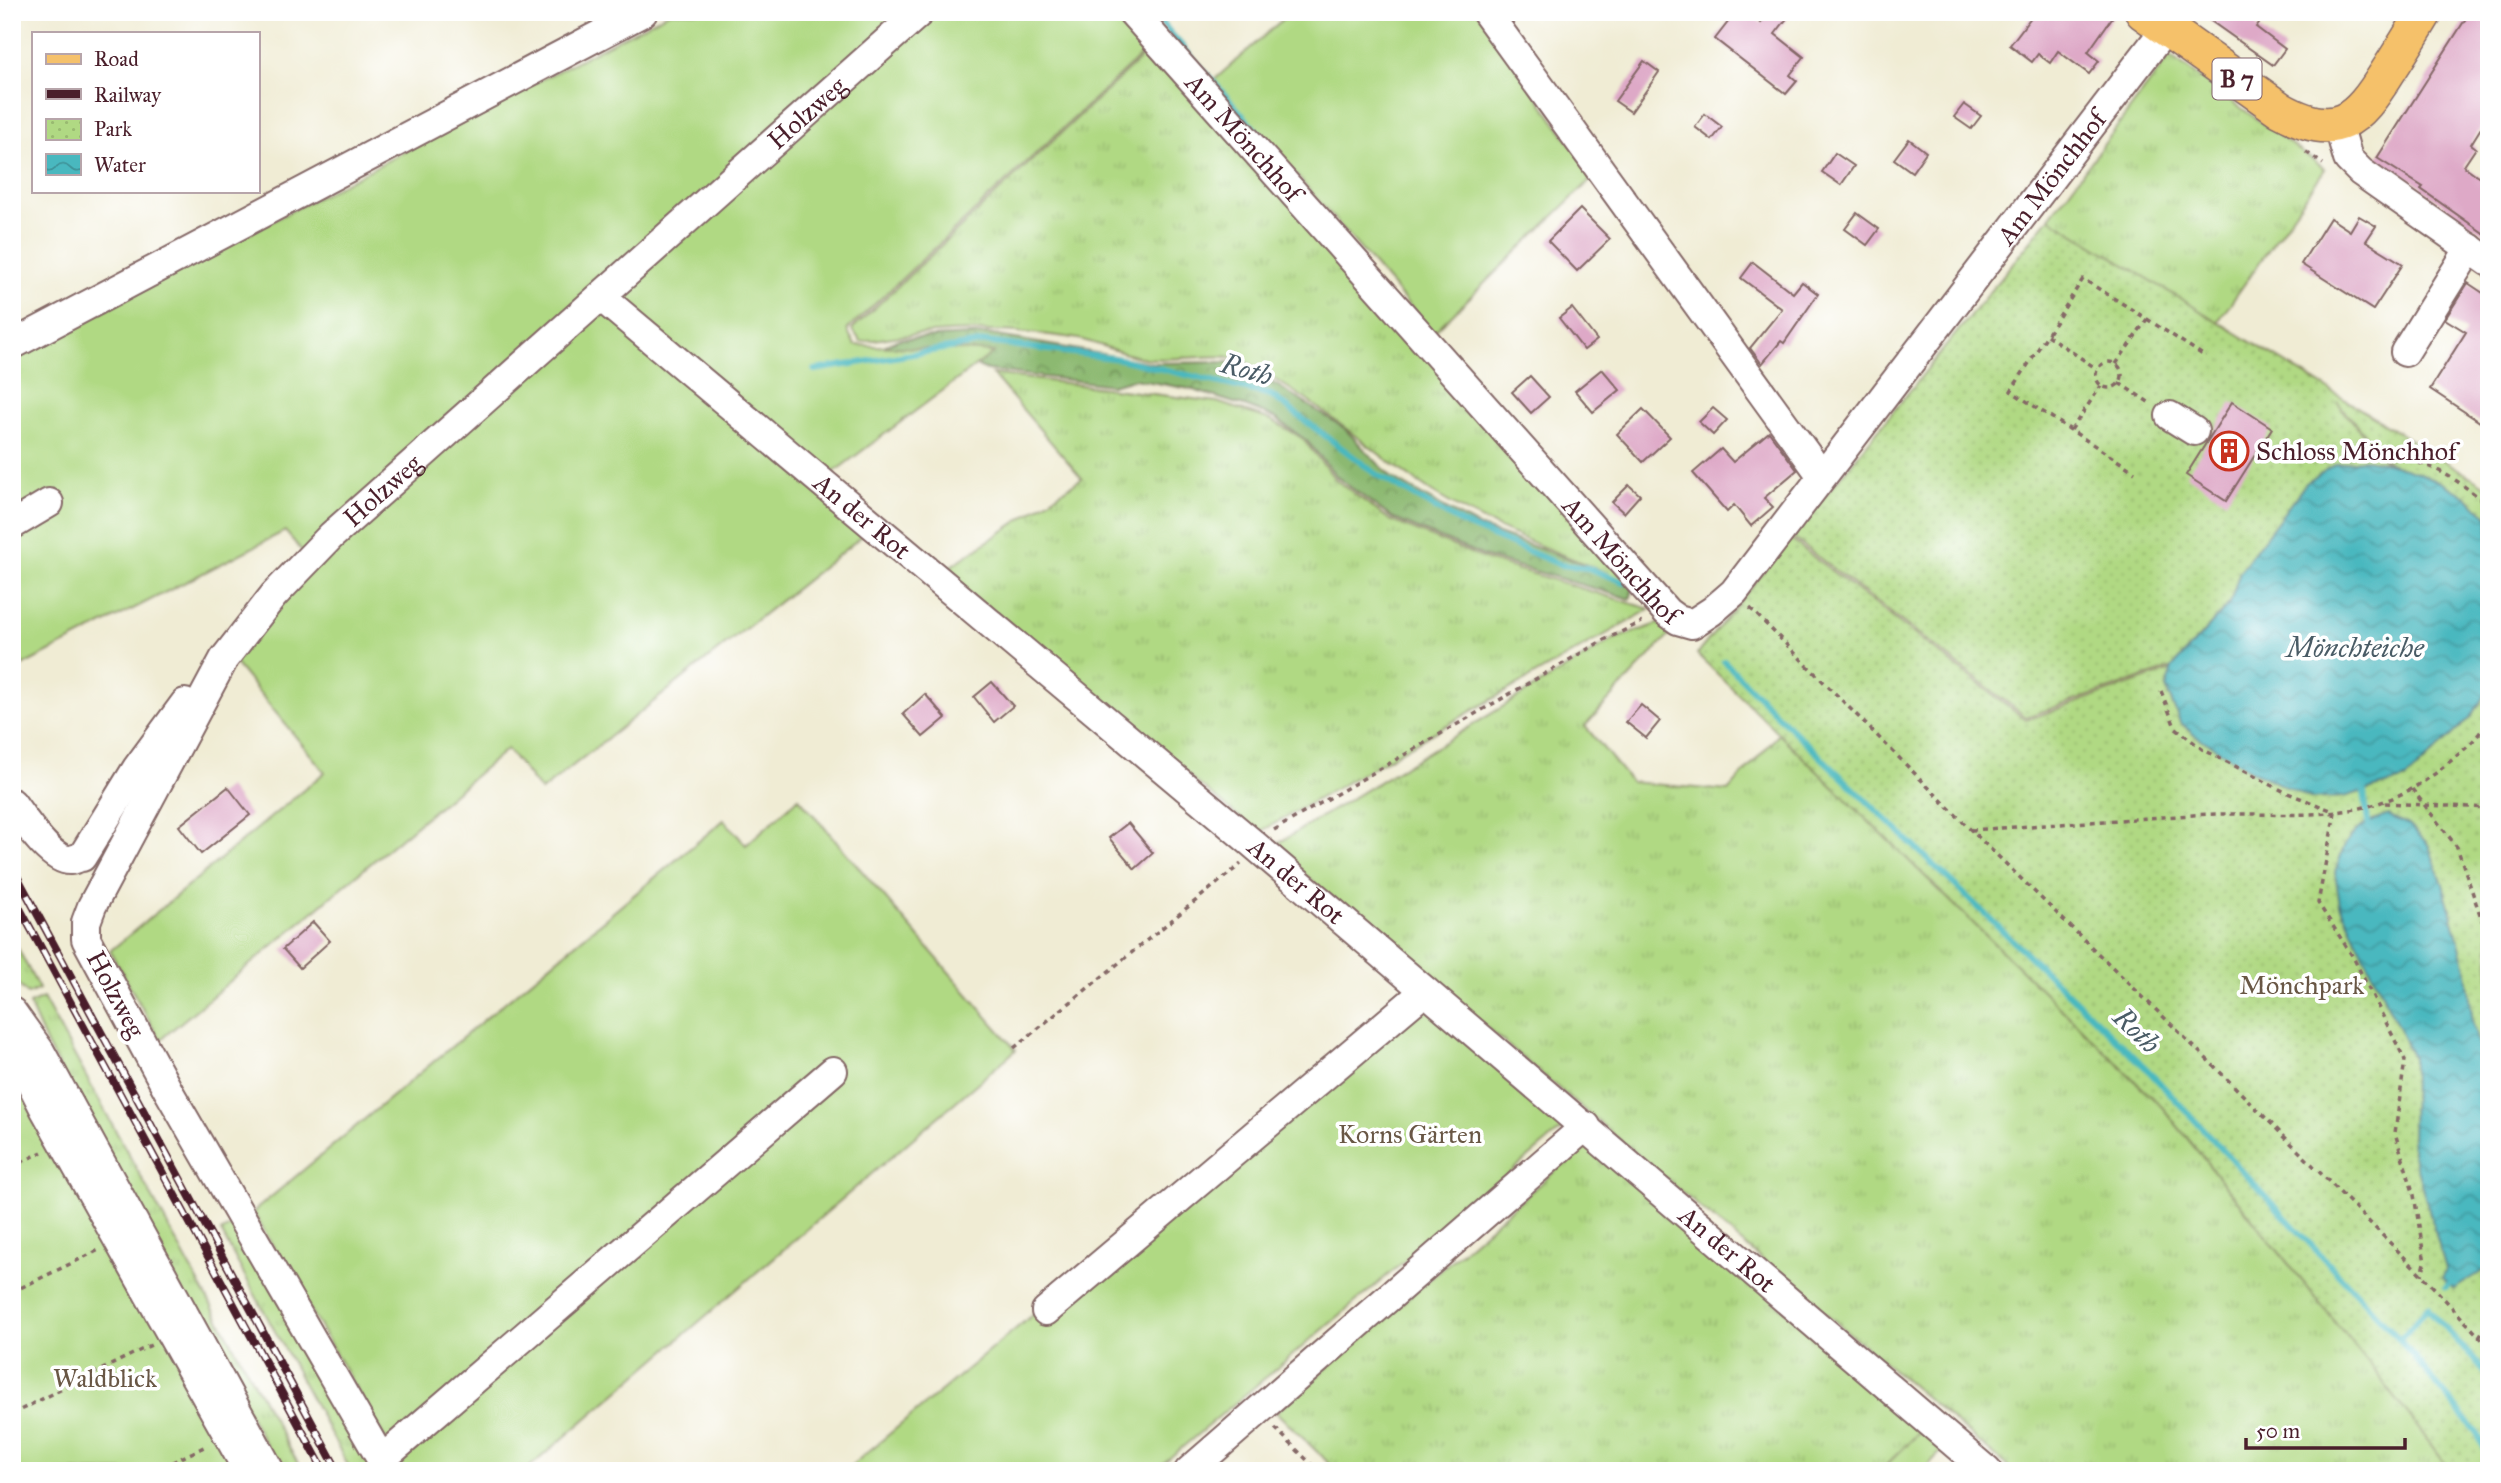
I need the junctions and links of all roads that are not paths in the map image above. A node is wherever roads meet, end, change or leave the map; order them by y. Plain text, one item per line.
1 (643, 12) edge
2 (920, 12) edge
3 (1132, 12) edge
4 (1486, 12) edge
5 (2425, 12) edge
6 (2155, 20) edge
7 (2338, 124) junction
8 (2480, 255) edge
9 (601, 298) junction
10 (12, 345) edge
11 (2405, 352) dead end
12 (2170, 416) road end
13 (2194, 431) dead end
14 (1822, 476) junction
15 (49, 503) dead end
16 (12, 525) edge
17 (224, 659) junction
18 (12, 803) edge
19 (1425, 991) junction
20 (12, 1012) edge
21 (12, 1045) edge
22 (833, 1071) dead end
23 (1586, 1126) junction
24 (1046, 1311) dead end
25 (385, 1465) edge
26 (248, 1471) edge
27 (270, 1471) edge
28 (1189, 1471) edge
29 (1987, 1471) edge

1 - 10 street
2 - 9 street, Holzweg
3 - 14 street, Am Mönchhof
4 - 14 street
5 - 7 main road
6 - 7 main road, B 7
6 - 14 street, Am Mönchhof
7 - 8 street
8 - 11 street
9 - 17 street, Holzweg
9 - 19 street, An der Rot
12 - 13 street
15 - 16 street
17 - 18 street
17 - 25 street, Holzweg
19 - 23 street, An der Rot
19 - 24 street
20 - 27 street
21 - 26 street
22 - 25 street
23 - 28 street
23 - 29 street, An der Rot

